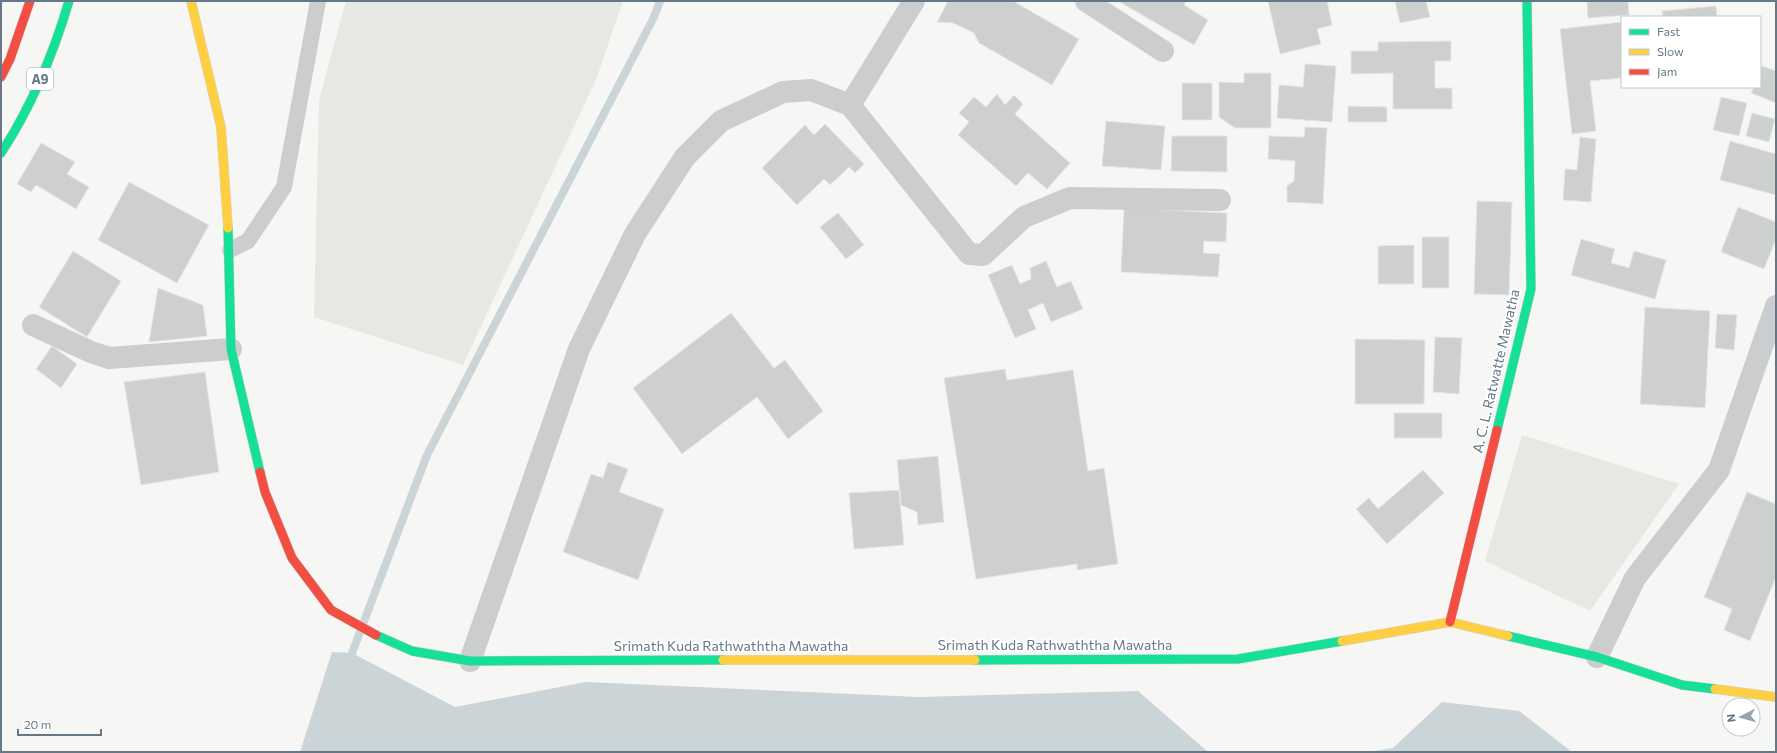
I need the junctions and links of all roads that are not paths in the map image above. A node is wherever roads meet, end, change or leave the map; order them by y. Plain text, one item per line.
1 (30, 1) edge
2 (70, 1) edge
3 (191, 1) edge
4 (318, 1) edge
5 (914, 1) edge
6 (1086, 1) edge
7 (1528, 1) edge
8 (1163, 51) dead end
9 (1, 78) edge
10 (850, 105) junction
11 (1, 153) edge
12 (1220, 200) dead end
13 (230, 250) junction
14 (1776, 306) edge
15 (33, 325) dead end
16 (231, 349) junction
17 (1450, 622) junction
18 (1597, 657) junction
19 (470, 661) junction
20 (1776, 697) edge

1 - 9 main road, A9
2 - 11 main road, A9
3 - 13 main road
4 - 13 lane
5 - 10 street
6 - 8 street
7 - 17 main road, A. C. L. Ratwatte Mawatha
10 - 12 street
10 - 19 street
13 - 16 main road
14 - 18 street
15 - 16 street
16 - 19 main road, Srimath Kuda Rathwaththa Mawatha
17 - 18 main road, Srimath Kuda Rathwaththa Mawatha
17 - 19 main road, Srimath Kuda Rathwaththa Mawatha
18 - 20 main road, Srimath Kuda Rathwaththa Mawatha

